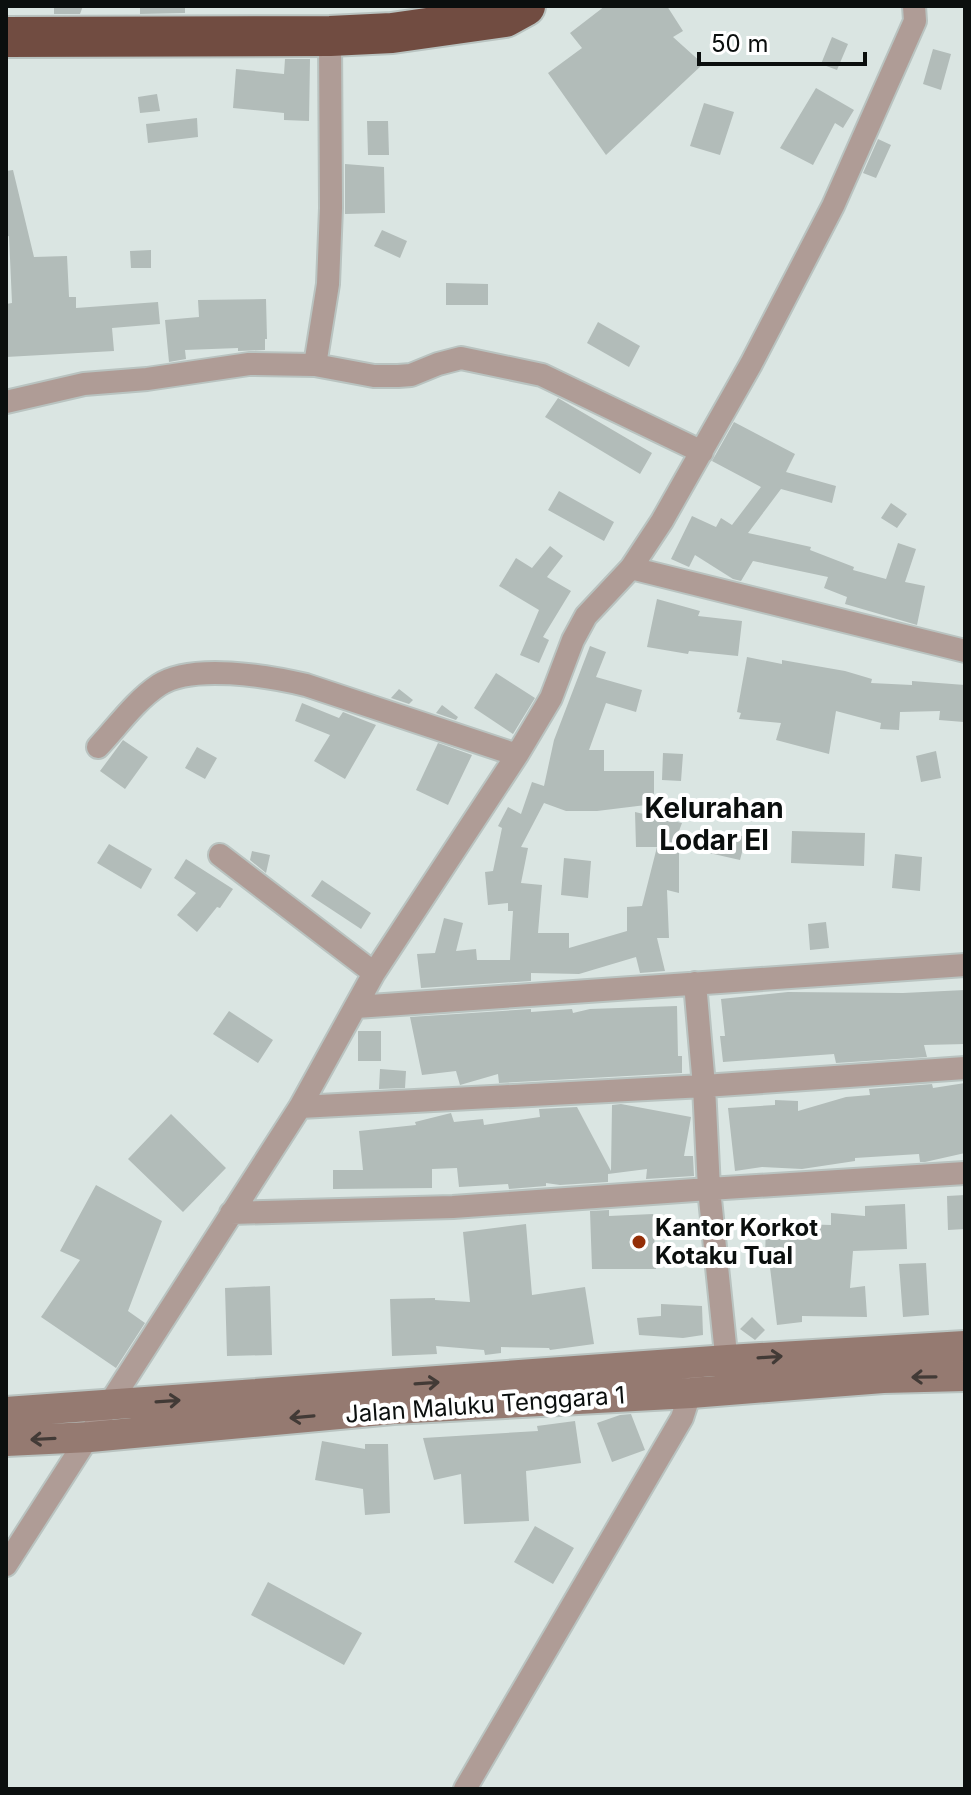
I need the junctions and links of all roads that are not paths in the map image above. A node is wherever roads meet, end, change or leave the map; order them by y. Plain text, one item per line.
1 (525, 6) edge
2 (914, 6) edge
3 (330, 36) junction
4 (6, 37) edge
5 (315, 365) junction
6 (6, 402) edge
7 (702, 452) junction
8 (631, 568) junction
9 (965, 651) edge
10 (98, 747) dead end
11 (517, 755) junction
12 (220, 855) dead end
13 (965, 965) edge
14 (374, 973) junction
15 (695, 983) junction
16 (356, 1007) junction
17 (965, 1068) edge
18 (704, 1086) junction
19 (300, 1107) junction
20 (965, 1173) edge
21 (709, 1189) junction
22 (231, 1213) junction
23 (965, 1346) edge
24 (728, 1374) junction
25 (965, 1376) edge
26 (694, 1378) junction
27 (109, 1406) junction
28 (6, 1412) edge
29 (90, 1437) junction
30 (6, 1441) edge
31 (6, 1565) edge
32 (465, 1789) edge

1 - 3 highway
2 - 7 street
3 - 4 highway
3 - 5 street
5 - 6 street
5 - 7 street
7 - 8 street
8 - 9 street
8 - 11 street
10 - 11 street
11 - 14 street
12 - 14 street
13 - 15 street
14 - 16 street
15 - 16 street
15 - 18 street
16 - 19 street
17 - 18 street
18 - 19 street
18 - 21 street
19 - 22 street
20 - 21 street
21 - 22 street
21 - 24 street
22 - 27 street
24 -> 23 main road, Jalan Maluku Tenggara 1
25 -> 24 main road, Jalan Maluku Tenggara 1
24 - 26 main road, Jalan Maluku Tenggara 1
27 -> 26 main road, Jalan Maluku Tenggara 1
26 -> 29 main road, Jalan Maluku Tenggara 1
26 - 32 street
27 - 28 main road, Jalan Maluku Tenggara 1
27 - 29 street
29 -> 30 main road, Jalan Maluku Tenggara 1
29 - 31 street

